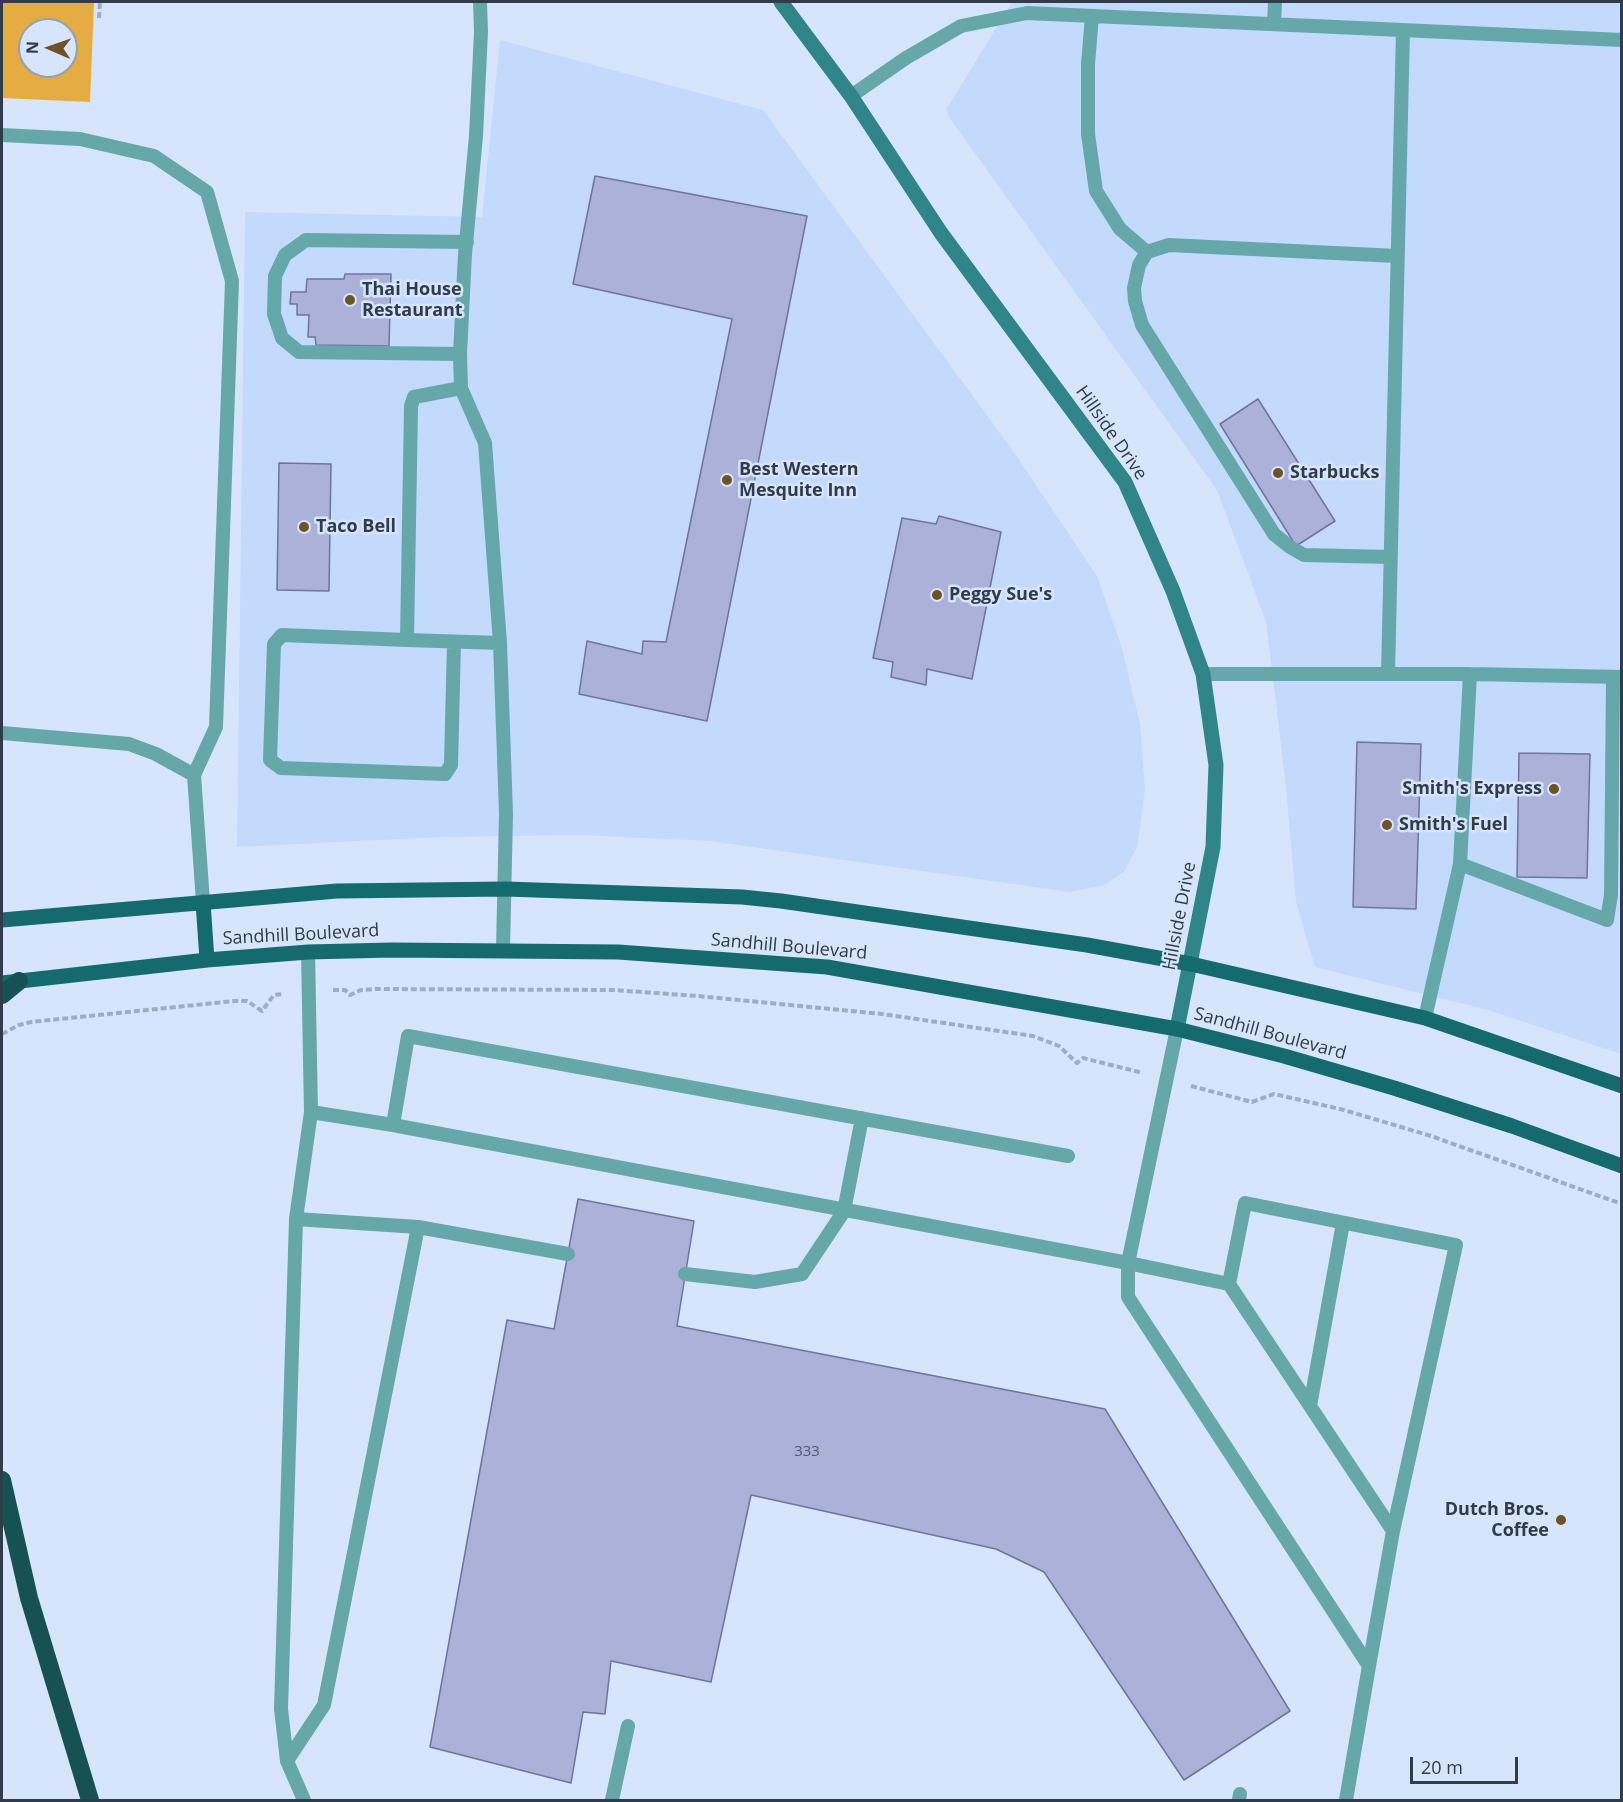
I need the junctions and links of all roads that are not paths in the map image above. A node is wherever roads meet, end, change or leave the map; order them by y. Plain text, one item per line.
1 (480, 2) edge
2 (780, 2) edge
3 (1275, 2) edge
4 (1092, 16) junction
5 (1274, 24) junction
6 (1403, 30) junction
7 (1622, 40) edge
8 (851, 96) junction
9 (2, 135) edge
10 (466, 242) junction
11 (1148, 252) junction
12 (1397, 256) junction
13 (460, 354) junction
14 (461, 388) junction
15 (1390, 556) junction
16 (407, 640) junction
17 (454, 642) junction
18 (500, 643) junction
19 (1203, 674) junction
20 (1388, 674) junction
21 (1470, 674) junction
22 (1617, 677) edge
23 (2, 733) edge
24 (194, 775) junction
25 (1460, 864) junction
26 (506, 889) junction
27 (1616, 895) edge
28 (203, 902) junction
29 (2, 920) edge
30 (503, 949) junction
31 (308, 952) junction
32 (207, 960) junction
33 (1191, 964) junction
34 (10, 982) edge
35 (2, 995) edge
36 (1425, 1018) junction
37 (1177, 1029) junction
38 (1622, 1086) edge
39 (311, 1112) junction
40 (862, 1118) junction
41 (393, 1125) junction
42 (1068, 1156) dead end
43 (1622, 1166) edge
44 (844, 1211) junction
45 (296, 1219) junction
46 (1343, 1223) junction
47 (418, 1227) junction
48 (568, 1254) dead end
49 (1128, 1263) junction
50 (685, 1274) dead end
51 (1229, 1284) junction
52 (1310, 1406) junction
53 (2, 1480) edge
54 (1393, 1531) junction
55 (1369, 1666) junction
56 (628, 1726) dead end
57 (287, 1761) junction
58 (90, 1800) edge
59 (304, 1800) edge
60 (612, 1800) edge
61 (1346, 1800) edge

1 - 10 lane
2 - 8 main road, Hillside Drive
3 - 5 lane
4 - 5 lane
4 - 8 lane
4 - 11 lane
5 - 6 lane
6 - 7 lane
6 - 12 lane
8 - 19 main road, Hillside Drive
9 - 24 lane
10 - 13 lane
10 - 13 lane
11 - 12 lane
11 - 15 lane
12 - 15 lane
13 - 14 lane
14 - 16 lane
14 - 18 lane
15 - 20 lane
16 - 17 lane
16 - 17 lane
17 - 18 lane
18 - 26 lane
19 - 20 lane
19 - 33 main road, Hillside Drive
20 - 21 lane
21 - 22 lane
21 - 25 lane
22 - 27 lane
23 - 24 lane
24 - 28 lane
25 - 27 lane
25 - 36 lane
26 - 28 main road
26 - 30 lane
26 - 33 main road
28 - 29 main road
28 - 32 main road
30 - 31 main road, Sandhill Boulevard
30 - 37 main road, Sandhill Boulevard
31 - 32 main road, Sandhill Boulevard
31 - 39 lane
32 - 34 main road, Sandhill Boulevard
33 - 36 main road
33 - 37 main road, Hillside Drive
34 - 35 highway
36 - 38 main road
37 - 43 main road, Sandhill Boulevard
37 - 49 lane
39 - 41 lane
39 - 45 lane
40 - 41 lane
40 - 42 lane
40 - 44 lane
41 - 44 lane
44 - 49 lane
44 - 50 lane
45 - 47 lane
45 - 57 lane
46 - 51 lane
46 - 52 lane
46 - 54 lane
47 - 48 lane
47 - 57 lane
49 - 51 lane
49 - 55 lane
51 - 52 lane
52 - 54 lane
53 - 58 highway
54 - 55 lane
55 - 61 lane
56 - 60 lane
57 - 59 lane

